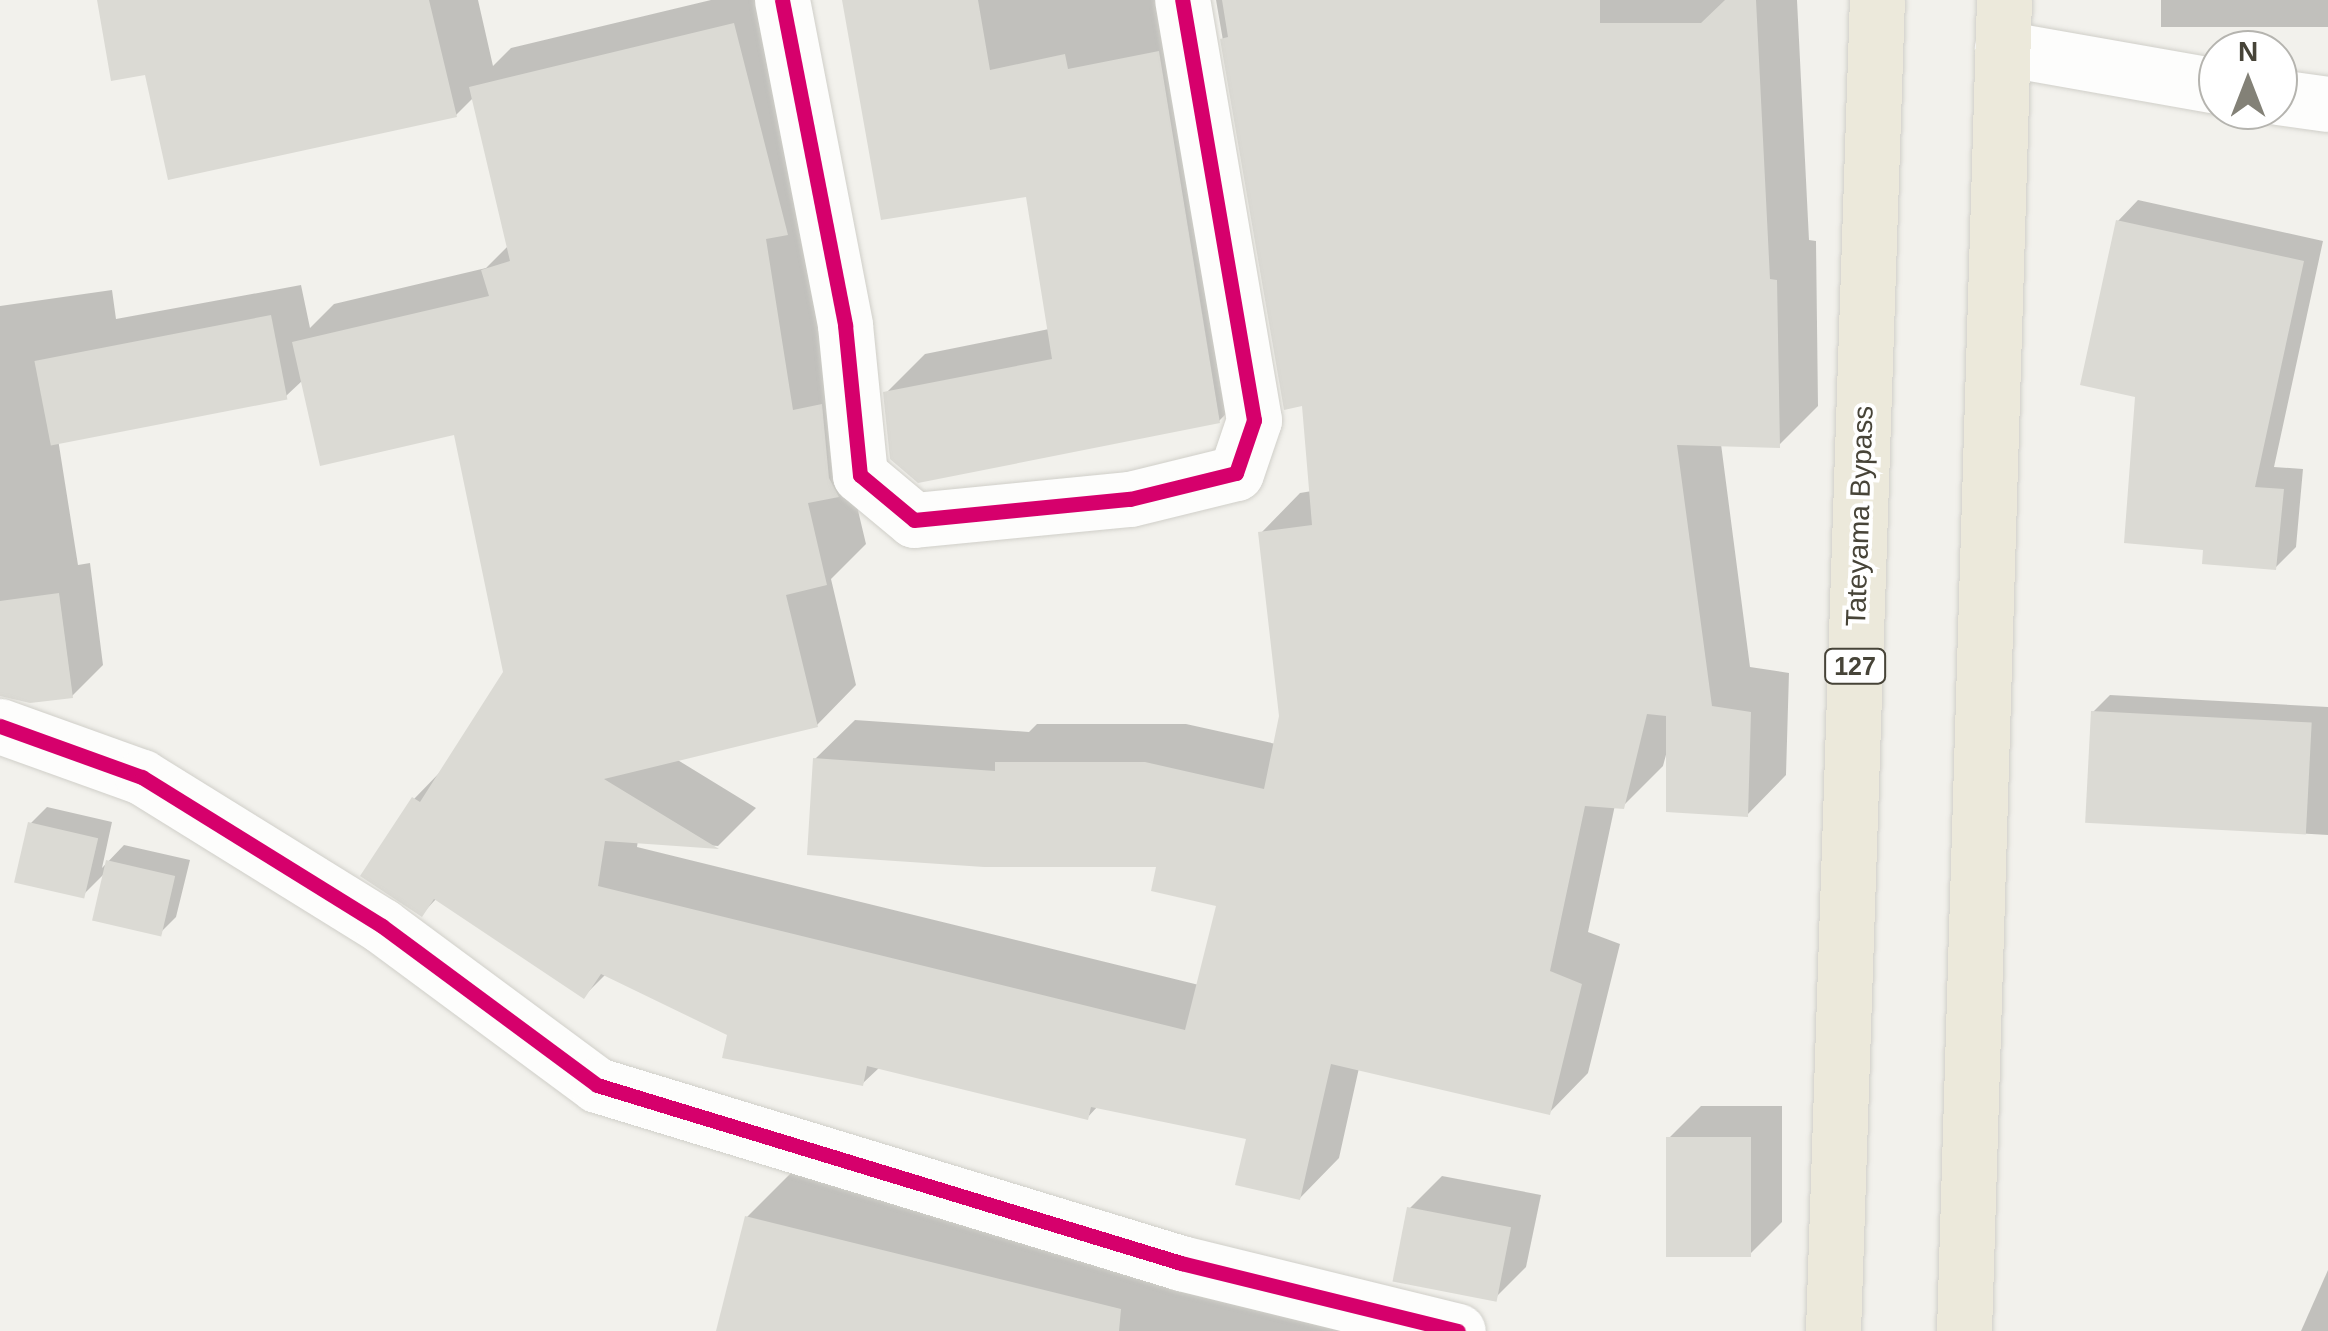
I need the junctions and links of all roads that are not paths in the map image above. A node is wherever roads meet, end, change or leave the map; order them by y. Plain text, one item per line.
1 (782, 0) edge
2 (1182, 0) edge
3 (1877, 0) edge
4 (2003, 24) edge
5 (2198, 80) edge
6 (2298, 100) edge
7 (2328, 104) edge
8 (0, 726) edge
9 (1458, 1331) edge
10 (1833, 1331) edge
11 (1964, 1331) edge

1 - 2 street
3 - 10 highway, Tateyama Bypass / 127
4 - 5 street
4 - 11 highway
6 - 7 street
8 - 9 street

